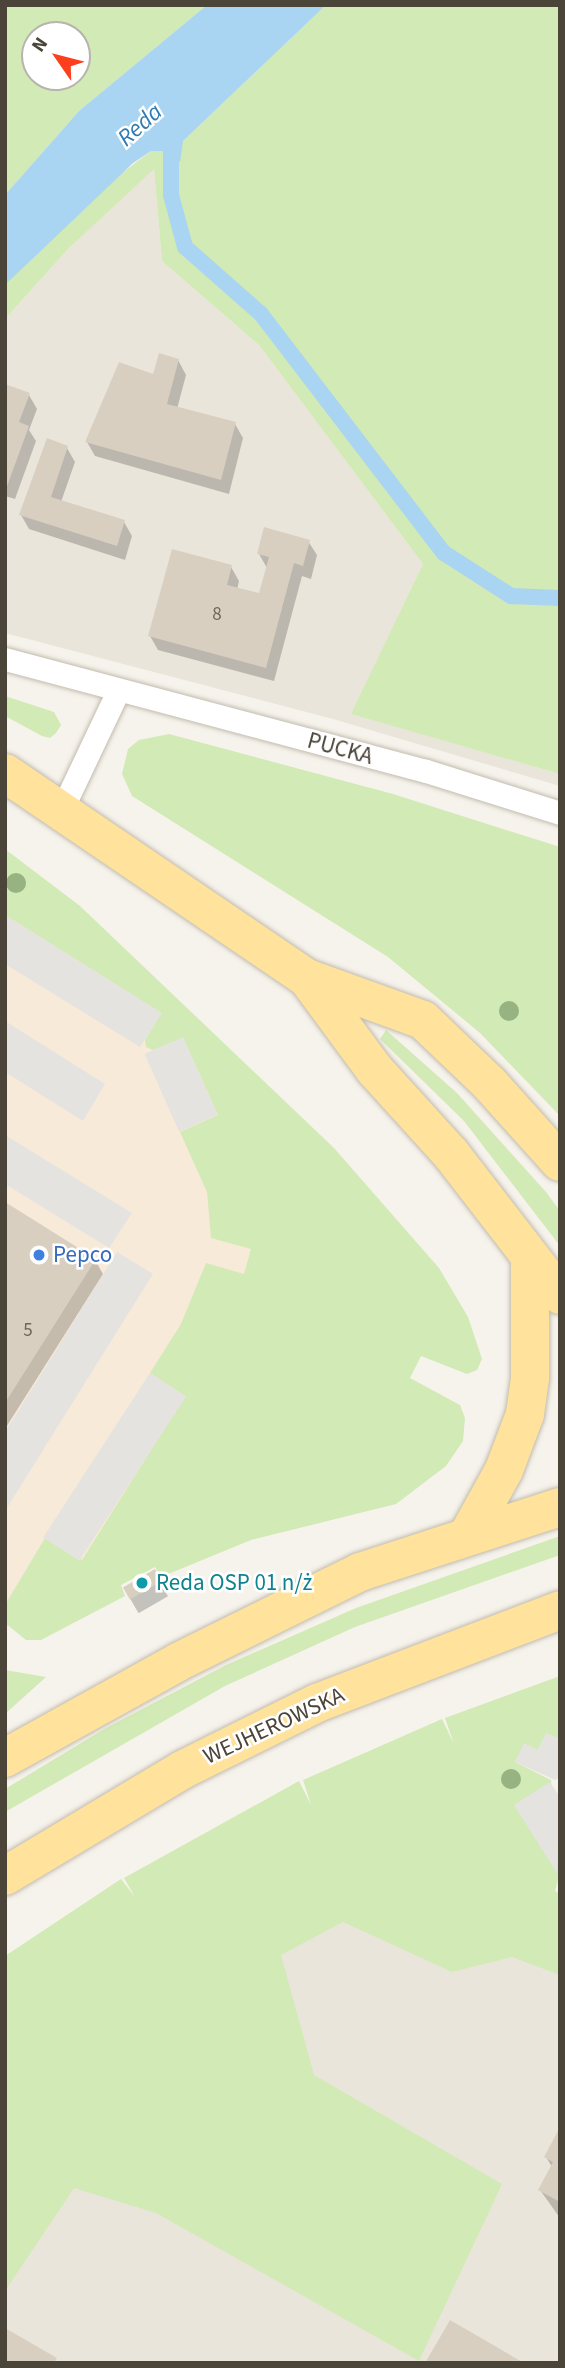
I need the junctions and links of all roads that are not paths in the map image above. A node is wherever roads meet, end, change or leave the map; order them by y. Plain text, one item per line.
1 (5, 659) edge
2 (118, 691) junction
3 (5, 773) edge
4 (61, 811) junction
5 (560, 813) edge
6 (307, 978) junction
7 (560, 1163) edge
8 (530, 1256) junction
9 (560, 1295) edge
10 (560, 1507) edge
11 (468, 1535) junction
12 (560, 1610) edge
13 (5, 1758) edge
14 (5, 1876) edge

1 - 2 lane, PUCKA
2 - 4 lane
2 - 5 lane, PUCKA
3 - 4 main road
4 - 6 main road
6 - 7 main road
6 - 8 main road
8 - 9 main road
8 - 11 main road
10 - 11 main road
11 - 13 main road
12 - 14 main road, WEJHEROWSKA

